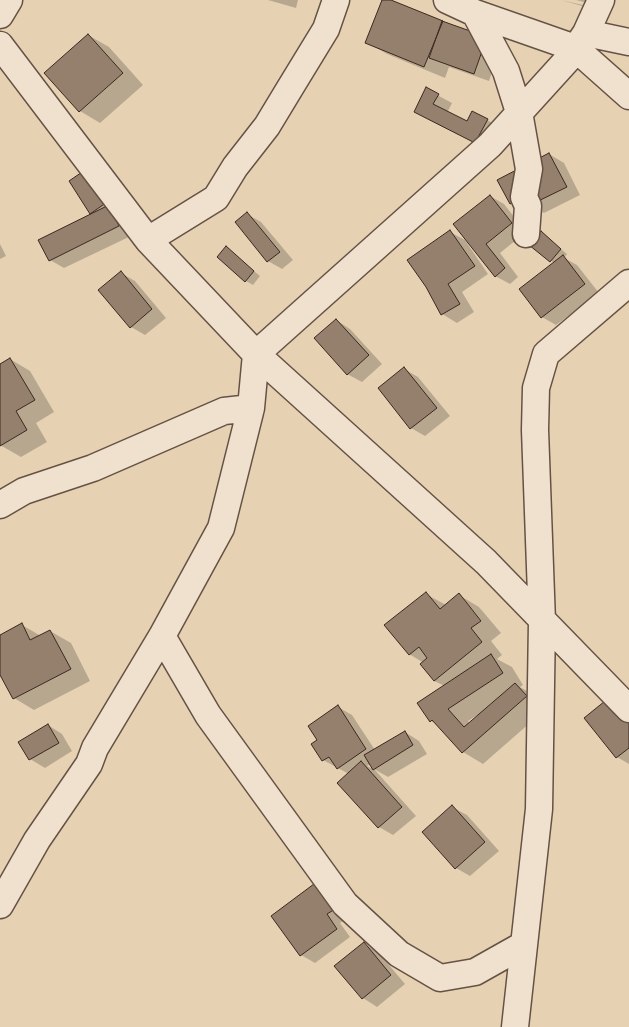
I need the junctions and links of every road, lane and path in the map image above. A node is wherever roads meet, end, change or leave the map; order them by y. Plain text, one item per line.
1 (9, 0) edge
2 (336, 0) edge
3 (447, 0) edge
4 (601, 0) edge
5 (475, 13) junction
6 (0, 15) edge
7 (580, 40) junction
8 (629, 42) edge
9 (0, 44) edge
10 (629, 96) edge
11 (519, 112) junction
12 (526, 234) dead end
13 (148, 240) junction
14 (629, 283) edge
15 (256, 354) junction
16 (251, 408) junction
17 (0, 504) edge
18 (542, 622) junction
19 (162, 636) junction
20 (629, 709) edge
21 (0, 905) edge
22 (523, 946) junction
23 (515, 1027) edge

1 - 6 street
2 - 13 street
3 - 5 street
4 - 7 street
5 - 7 street
5 - 11 street
7 - 8 street
7 - 10 street
7 - 11 street
9 - 13 street
11 - 12 street
11 - 15 street
13 - 15 street
14 - 18 street
15 - 16 street
15 - 18 street
16 - 17 street
16 - 19 street
18 - 20 street
18 - 22 street
19 - 21 street
19 - 22 street
22 - 23 street

